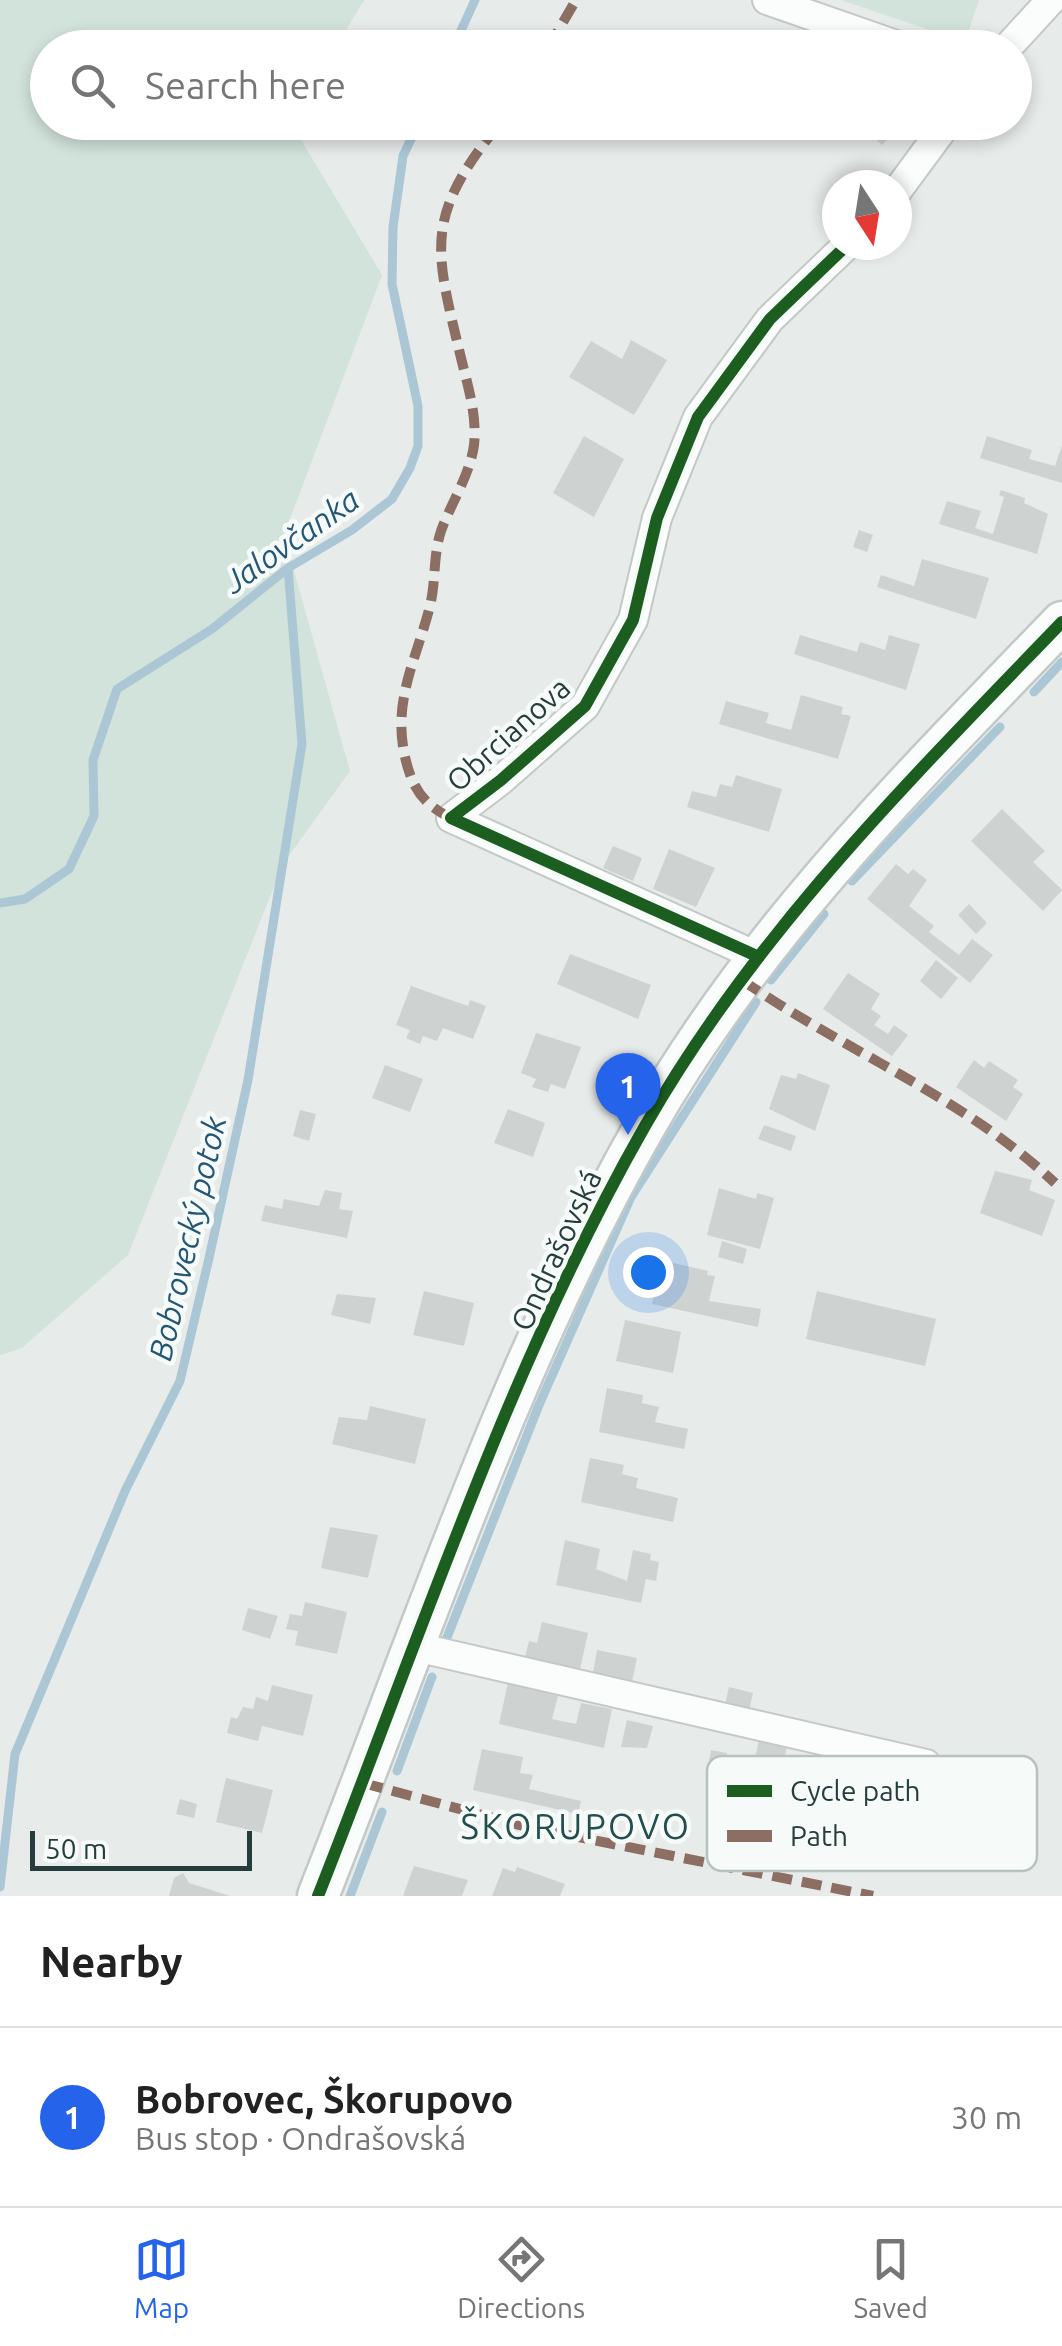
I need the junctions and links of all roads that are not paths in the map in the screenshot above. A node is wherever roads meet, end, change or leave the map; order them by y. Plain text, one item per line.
1 (767, 0) edge
2 (1051, 0) edge
3 (854, 30) edge
4 (1024, 30) edge
5 (934, 140) edge
6 (912, 170) edge
7 (831, 260) edge
8 (1062, 622) edge
9 (759, 957) junction
10 (416, 1647) junction
11 (891, 1756) edge
12 (318, 1896) edge

1 - 3 street
2 - 4 street
5 - 6 street
7 - 9 street, Obrcianova
8 - 9 street, Ondrašovská
9 - 10 street, Ondrašovská
10 - 11 street
10 - 12 street, Ondrašovská

